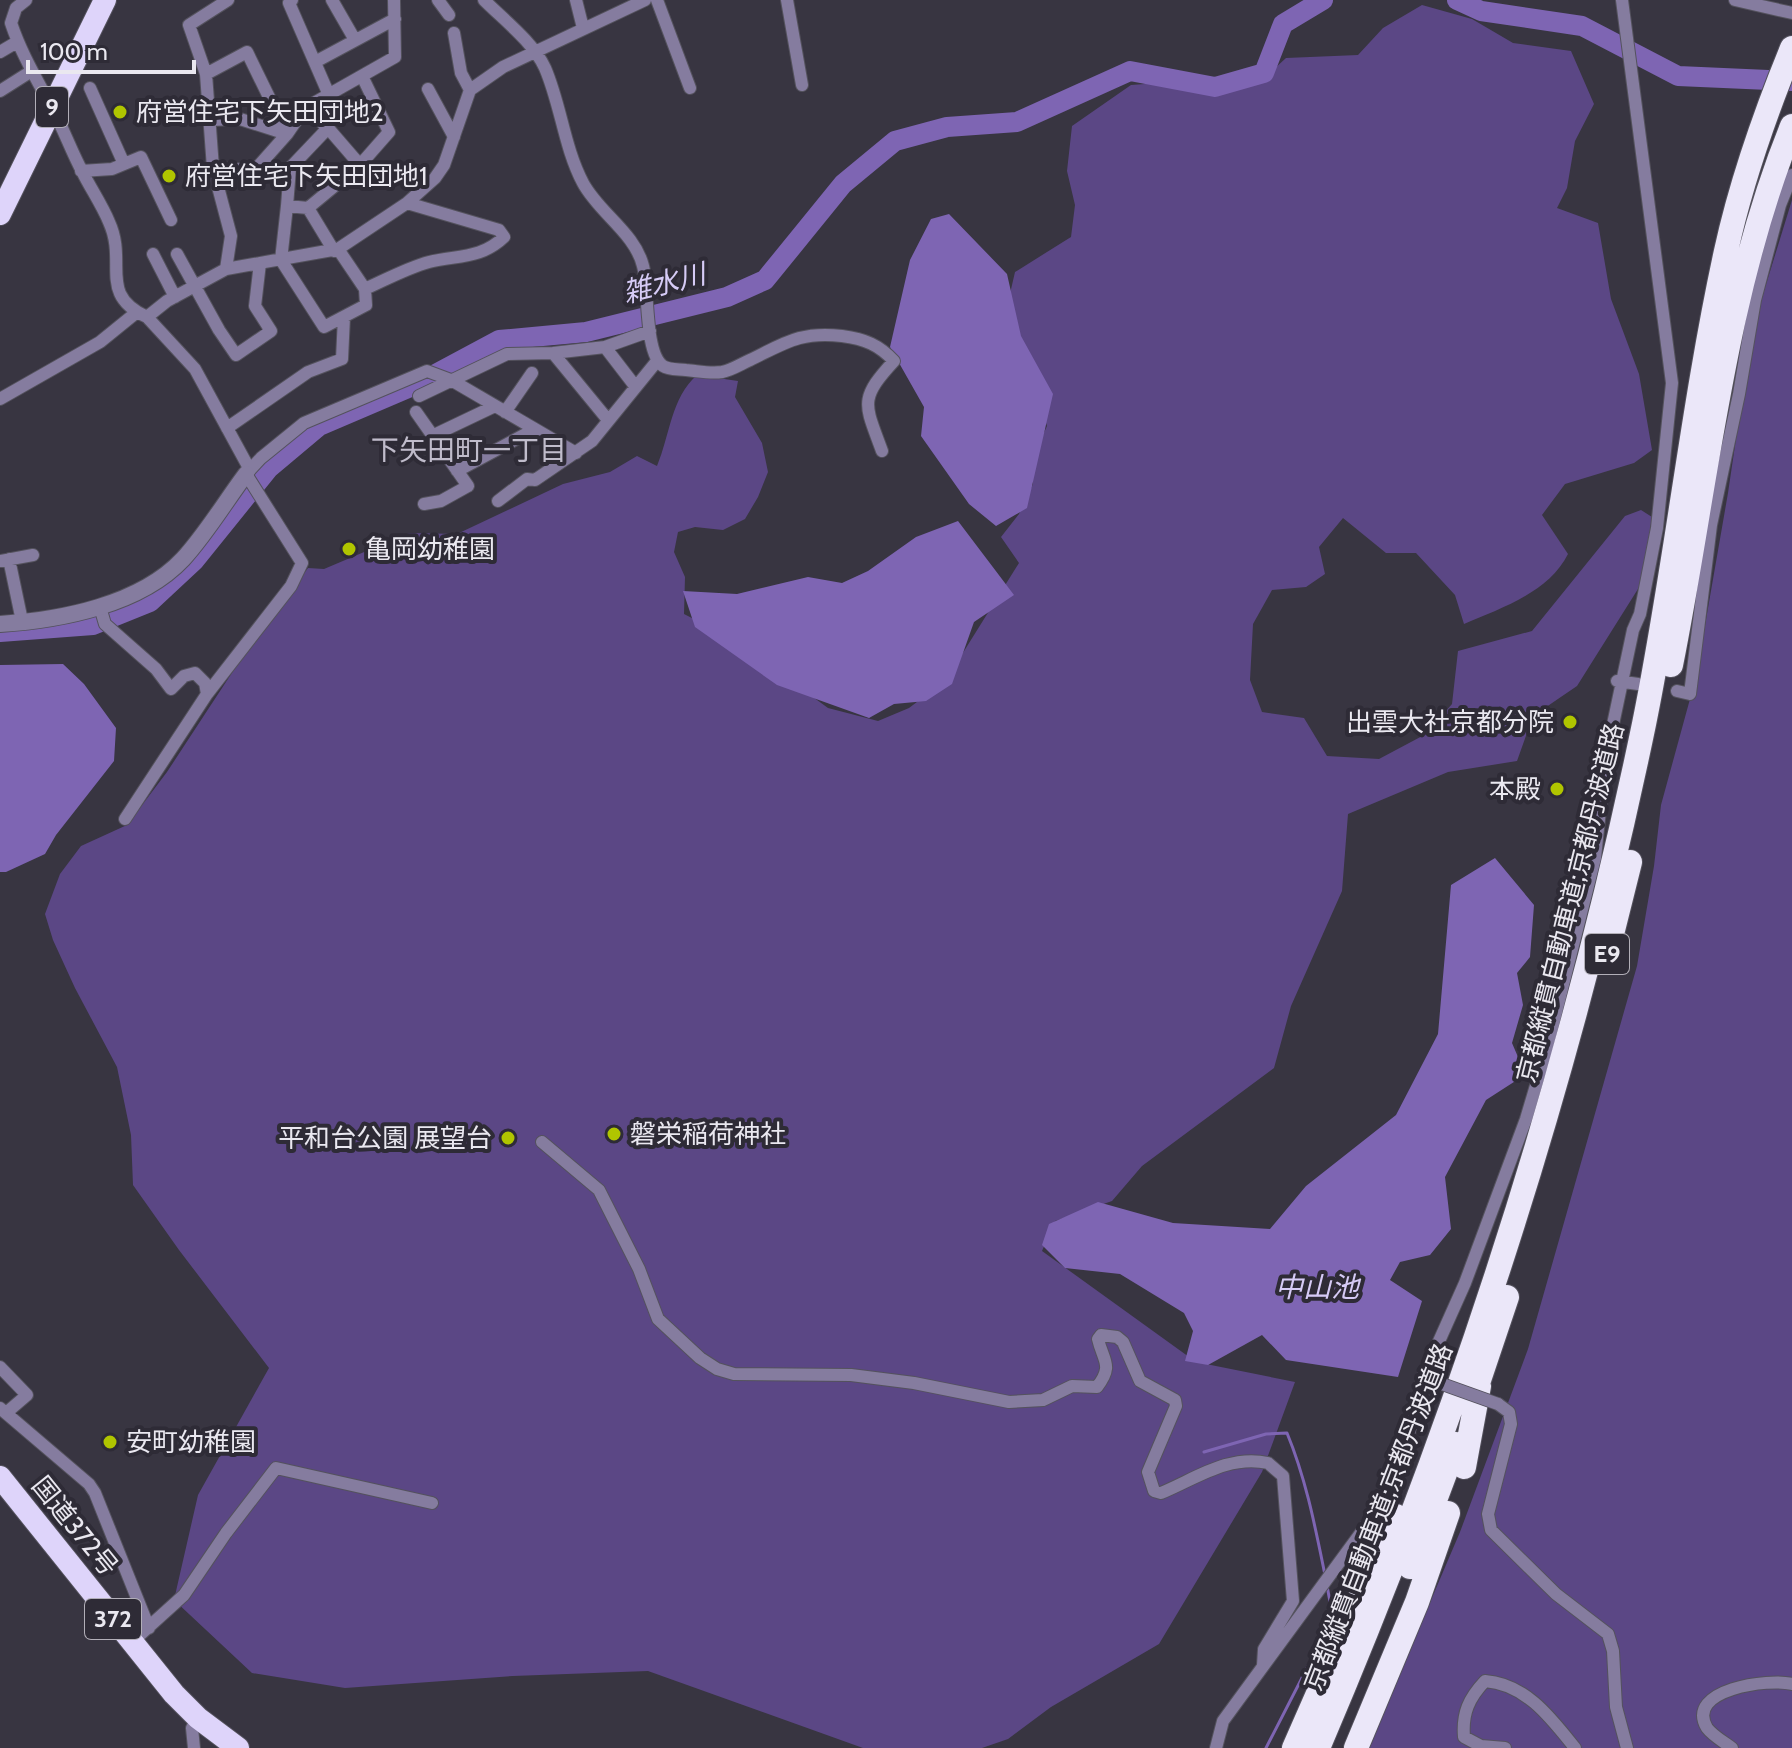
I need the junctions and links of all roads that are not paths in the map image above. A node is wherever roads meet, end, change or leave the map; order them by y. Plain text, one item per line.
1 (105, 0) edge
2 (228, 0) edge
3 (292, 0) edge
4 (332, 0) edge
5 (394, 0) edge
6 (438, 0) edge
7 (484, 0) edge
8 (576, 0) edge
9 (645, 0) edge
10 (657, 0) edge
11 (787, 0) edge
12 (1622, 0) edge
13 (1735, 0) edge
14 (20, 2) edge
15 (1792, 13) edge
16 (449, 15) dead end
17 (395, 19) junction
18 (583, 28) junction
19 (454, 33) dead end
20 (355, 40) junction
21 (17, 42) junction
22 (1792, 48) edge
23 (0, 52) edge
24 (535, 52) junction
25 (315, 62) junction
26 (30, 72) junction
27 (206, 74) junction
28 (362, 76) junction
29 (802, 85) dead end
30 (90, 88) dead end
31 (690, 88) dead end
32 (428, 89) dead end
33 (470, 90) junction
34 (0, 91) edge
35 (329, 95) junction
36 (52, 107) junction
37 (305, 108) junction
38 (209, 120) junction
39 (328, 128) junction
40 (1790, 131) edge
41 (287, 134) junction
42 (454, 137) junction
43 (124, 164) junction
44 (360, 165) junction
45 (213, 168) junction
46 (81, 171) junction
47 (1792, 175) edge
48 (407, 203) junction
49 (287, 206) junction
50 (308, 208) junction
51 (0, 214) edge
52 (171, 220) dead end
53 (336, 250) junction
54 (153, 254) dead end
55 (177, 254) dead end
56 (281, 260) junction
57 (260, 263) junction
58 (226, 269) junction
59 (195, 285) junction
60 (365, 289) junction
61 (175, 297) junction
62 (142, 315) junction
63 (344, 317) junction
64 (650, 331) junction
65 (605, 347) junction
66 (553, 353) junction
67 (657, 361) junction
68 (532, 373) dead end
69 (451, 380) junction
70 (1672, 383) junction
71 (1689, 384) dead end
72 (635, 386) junction
73 (419, 396) dead end
74 (0, 399) edge
75 (500, 409) junction
76 (416, 412) dead end
77 (608, 420) junction
78 (227, 428) junction
79 (535, 429) junction
80 (432, 436) junction
81 (882, 451) dead end
82 (576, 453) junction
83 (457, 471) junction
84 (248, 472) junction
85 (498, 501) dead end
86 (424, 504) dead end
87 (33, 555) dead end
88 (4, 560) edge
89 (100, 607) junction
90 (22, 621) junction
91 (0, 624) edge
92 (1620, 681) junction
93 (1638, 684) dead end
94 (1677, 691) dead end
95 (207, 694) junction
96 (125, 819) dead end
97 (542, 1142) dead end
98 (1511, 1233) junction
99 (0, 1367) edge
100 (1482, 1372) junction
101 (1427, 1378) junction
102 (3, 1411) edge
103 (0, 1477) edge
104 (432, 1503) dead end
105 (140, 1635) junction
106 (1262, 1666) junction
107 (1792, 1684) edge
108 (198, 1718) junction
109 (194, 1748) edge
110 (238, 1748) edge
111 (1216, 1748) edge
112 (1294, 1748) edge
113 (1318, 1748) edge
114 (1336, 1748) edge
115 (1356, 1748) edge
116 (1505, 1748) edge
117 (1575, 1748) edge
118 (1627, 1748) edge
119 (1732, 1748) edge

1 - 36 highway, 9
2 - 27 street
3 - 25 street
4 - 20 street
5 - 17 street
6 - 16 street
7 - 24 street
8 - 18 street
9 - 18 street
10 - 31 street
11 - 29 street
12 - 70 street
13 - 15 street
14 - 21 street
17 - 20 street
17 - 28 street
18 - 24 street
19 - 33 street
20 - 25 street
21 - 23 street
21 - 26 street
22 - 98 highway, 京都縦貫自動車道;京都丹波道路 / E9
24 - 33 street
24 - 64 street
25 - 35 street
26 - 34 street
26 - 36 street
27 - 38 street
27 - 41 street
28 - 35 street
28 - 44 street
30 - 43 street
32 - 42 street
33 - 42 street
35 - 37 street
36 - 46 street
36 - 51 highway, 9
37 - 39 street
37 - 41 street
38 - 41 street
38 - 45 street
39 - 44 street
39 - 49 street
40 - 100 highway, 京都縦貫自動車道;京都丹波道路 / E9
41 - 45 street
42 - 48 street
43 - 46 street
43 - 52 street
44 - 50 street
45 - 58 street
46 - 62 street
47 - 94 street
48 - 53 street
48 - 60 street
49 - 50 street
49 - 56 street
50 - 53 street
53 - 56 street
53 - 60 street
54 - 61 street
55 - 59 street
56 - 57 street
56 - 63 street
57 - 58 street
57 - 59 street
58 - 59 street
59 - 61 street
60 - 63 street
61 - 62 street
62 - 74 street
62 - 78 street
63 - 78 street
64 - 65 street
64 - 67 street
65 - 66 street
65 - 72 street
66 - 69 street
66 - 77 street
67 - 72 street
67 - 81 street
68 - 75 street
69 - 73 street
69 - 75 street
69 - 84 street
70 - 71 street
70 - 92 street
72 - 77 street
75 - 79 street
75 - 80 street
76 - 80 street
77 - 82 street
78 - 84 street
79 - 82 street
79 - 83 street
80 - 83 street
82 - 85 street
83 - 86 street
84 - 89 street
84 - 95 street
87 - 88 street
88 - 90 street
89 - 90 street
89 - 95 street
90 - 91 street
92 - 93 street
92 - 101 street
95 - 96 street
97 - 106 street
98 - 112 highway
98 - 113 highway, 京都縦貫自動車道;京都丹波道路 / E9
99 - 102 street
100 - 114 highway, 京都縦貫自動車道;京都丹波道路 / E9
100 - 115 highway
101 - 106 street
101 - 118 street, bridge
102 - 105 street
103 - 105 highway, 国道372号 / 372
104 - 105 street
105 - 108 highway, 国道372号 / 372
106 - 111 street
107 - 119 street
108 - 109 street
108 - 110 highway, 国道372号 / 372
116 - 117 street

